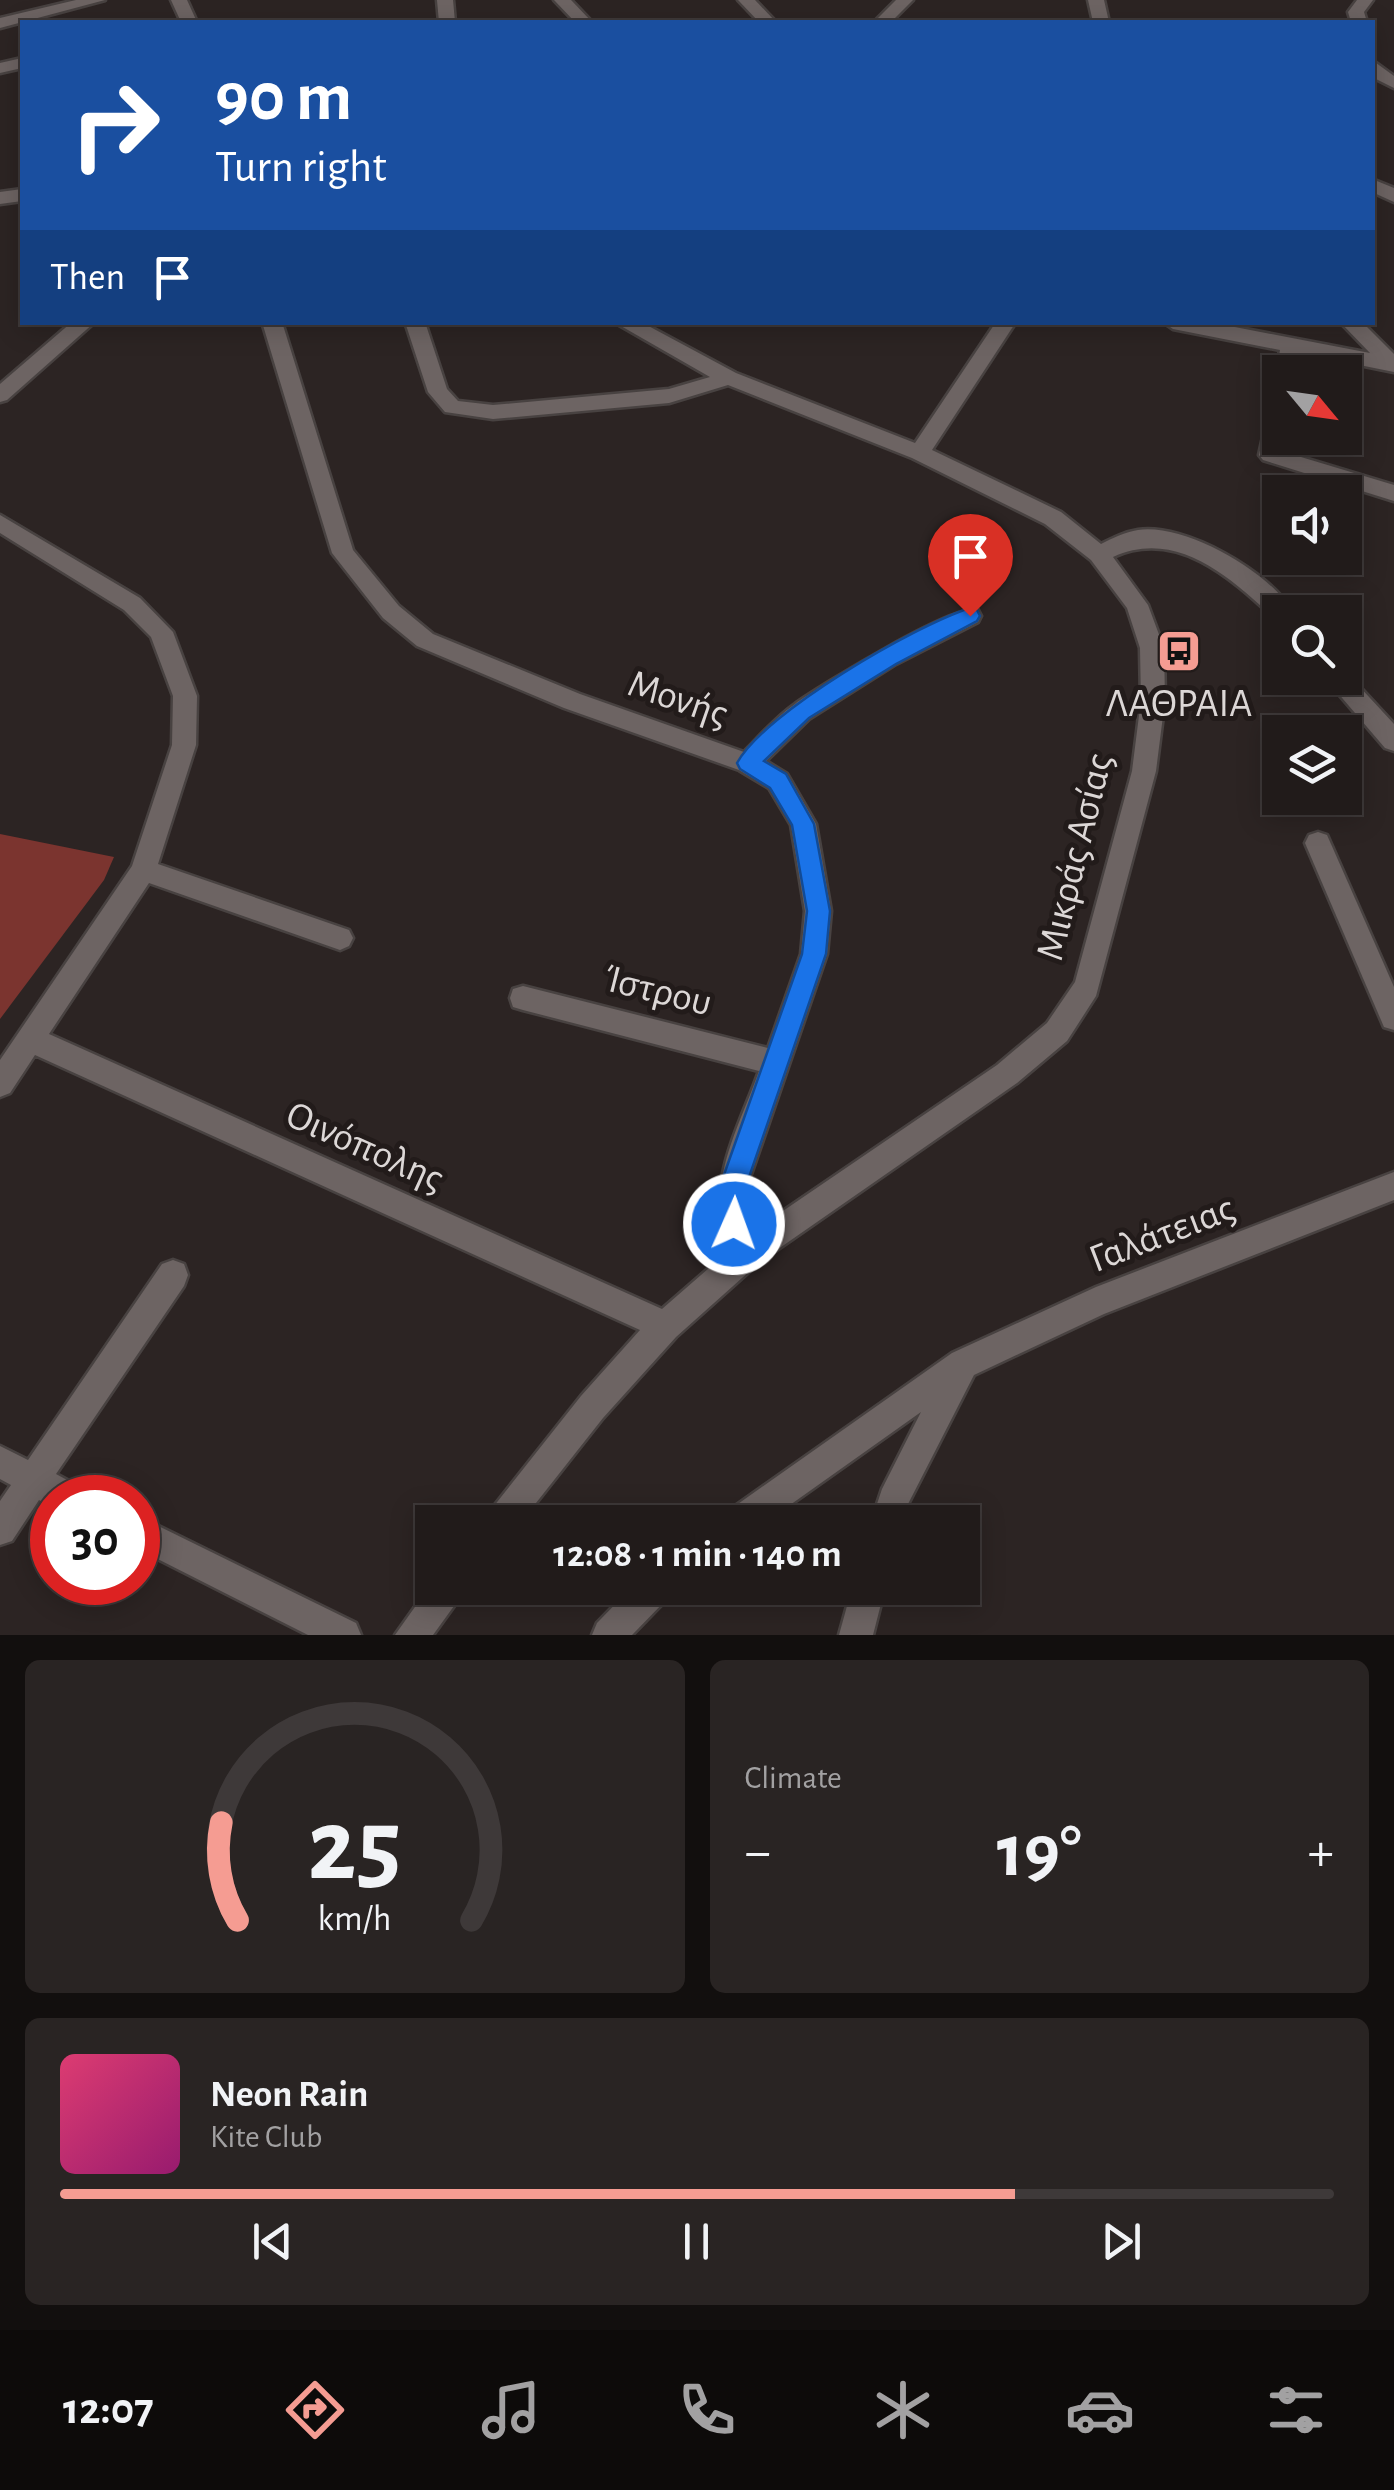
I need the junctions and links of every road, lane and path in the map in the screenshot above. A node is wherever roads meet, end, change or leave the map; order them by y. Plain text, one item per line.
1 (96, 0) edge
2 (562, 0) edge
3 (746, 0) edge
4 (906, 0) edge
5 (582, 20) edge
6 (766, 20) edge
7 (884, 20) edge
8 (0, 23) edge
9 (82, 325) edge
10 (273, 325) edge
11 (416, 325) edge
12 (630, 325) edge
13 (1004, 325) edge
14 (1189, 325) edge
15 (1353, 325) edge
16 (1291, 346) junction
17 (1289, 355) edge
18 (1393, 364) edge
19 (729, 378) junction
20 (0, 395) edge
21 (919, 453) junction
22 (1270, 455) edge
23 (1394, 493) edge
24 (0, 523) edge
25 (1098, 554) junction
26 (1262, 595) edge
27 (970, 616) dead end
28 (1355, 695) edge
29 (1394, 740) edge
30 (748, 763) junction
31 (1318, 843) dead end
32 (144, 870) junction
33 (340, 938) dead end
34 (523, 998) dead end
35 (1394, 1018) edge
36 (32, 1040) junction
37 (773, 1062) junction
38 (0, 1084) edge
39 (1394, 1186) edge
40 (751, 1251) junction
41 (173, 1275) dead end
42 (665, 1326) junction
43 (963, 1364) junction
44 (0, 1462) edge
45 (35, 1475) edge
46 (30, 1479) edge
47 (30, 1483) edge
48 (514, 1505) edge
49 (763, 1505) edge
50 (892, 1505) edge
51 (0, 1529) edge
52 (160, 1543) edge
53 (436, 1605) edge
54 (638, 1605) edge
55 (864, 1605) edge
56 (344, 1635) edge
57 (412, 1635) edge
58 (610, 1635) edge
59 (856, 1635) edge

1 - 8 street
2 - 5 street
3 - 6 street
4 - 7 street
9 - 20 street
10 - 30 street, Μονής
11 - 19 street
12 - 19 street, Μικράς Ασίας
13 - 21 street
14 - 16 street
15 - 18 street
16 - 17 street
16 - 18 street
19 - 21 street, Μικράς Ασίας
21 - 25 street, Μικράς Ασίας
22 - 23 street
24 - 32 street
25 - 26 street
25 - 40 street, Μικράς Ασίας
27 - 30 street
28 - 29 street
30 - 37 street, Μονής
31 - 35 street
32 - 33 street
32 - 36 street
34 - 37 street, Ίστρου
36 - 38 street
36 - 42 street, Οινόπολης
37 - 40 street, Μονής
39 - 43 street, Γαλάτειας
40 - 42 street, Μικράς Ασίας
41 - 45 street
42 - 48 street, Μικράς Ασίας
43 - 49 street, Γαλάτειας
43 - 50 street
44 - 46 street
47 - 51 street
52 - 56 street
53 - 57 street
54 - 58 street
55 - 59 street

